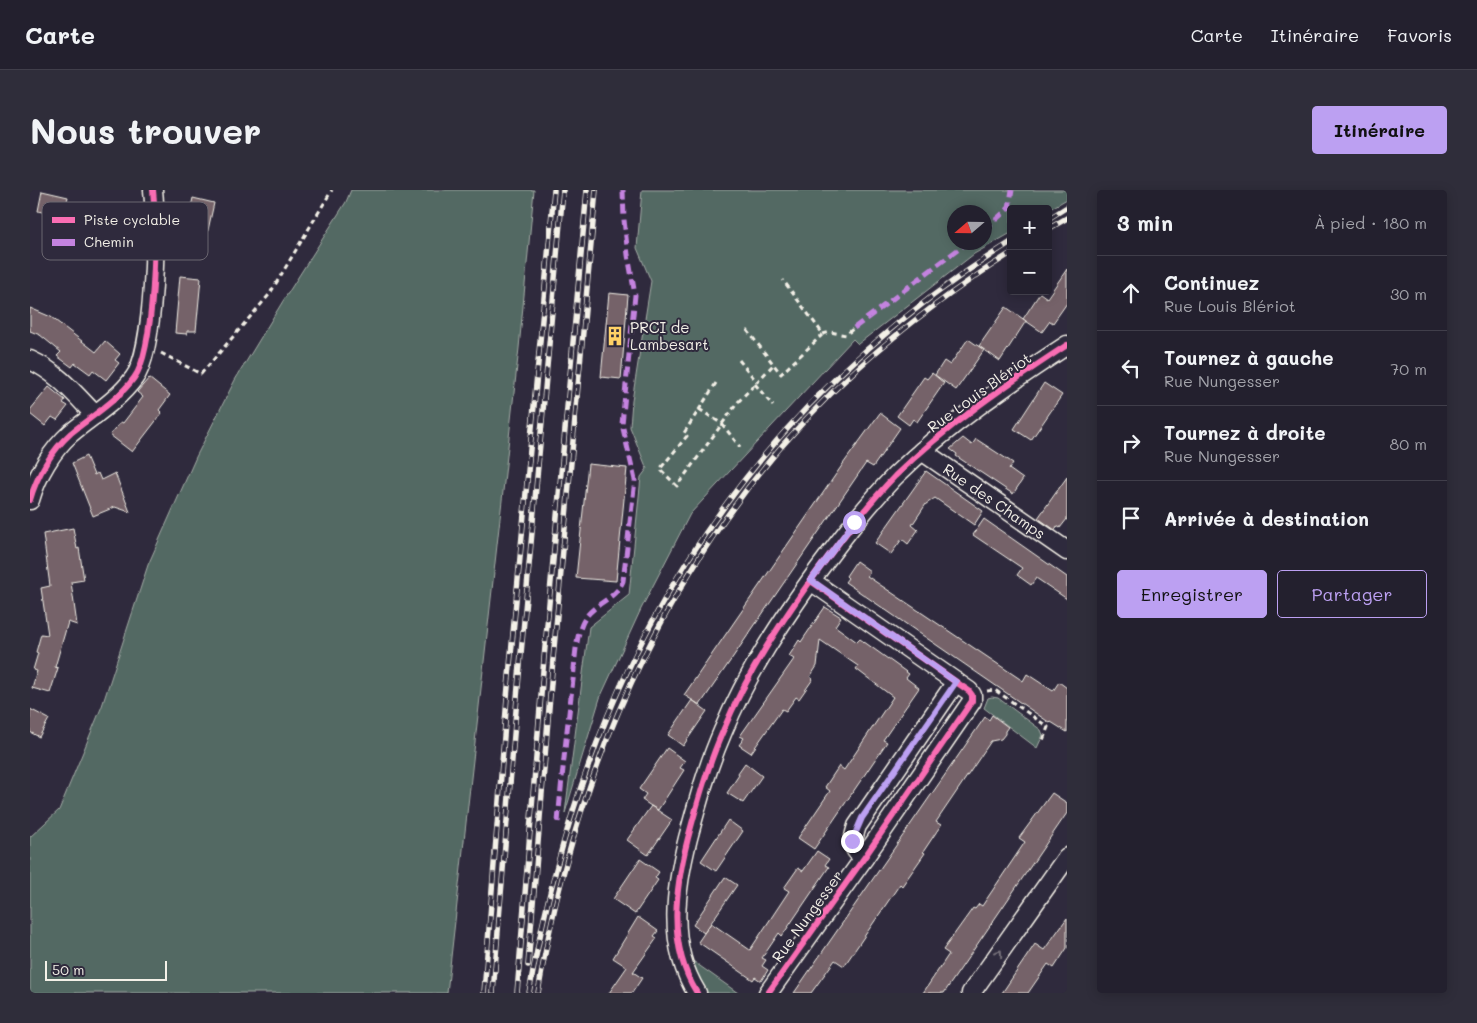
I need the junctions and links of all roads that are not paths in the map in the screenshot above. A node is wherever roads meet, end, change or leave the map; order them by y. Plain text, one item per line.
1 (153, 260) edge
2 (1067, 345) edge
3 (30, 360) edge
4 (95, 415) junction
5 (922, 450) junction
6 (34, 479) edge
7 (30, 500) edge
8 (1067, 551) edge
9 (811, 580) junction
10 (963, 686) junction
11 (1067, 857) edge
12 (864, 858) junction
13 (697, 993) edge
14 (768, 993) edge
15 (971, 993) edge

1 - 4 street
2 - 5 street, Rue Louis Blériot
3 - 4 street
4 - 6 street
5 - 8 street, Rue des Champs
5 - 9 street, Rue Louis Blériot
6 - 7 street
9 - 10 street
9 - 13 street, Rue Louis Blériot
10 - 12 street, Rue Nungesser
10 - 12 street
15 -> 11 street
12 - 14 street, Rue Nungesser

